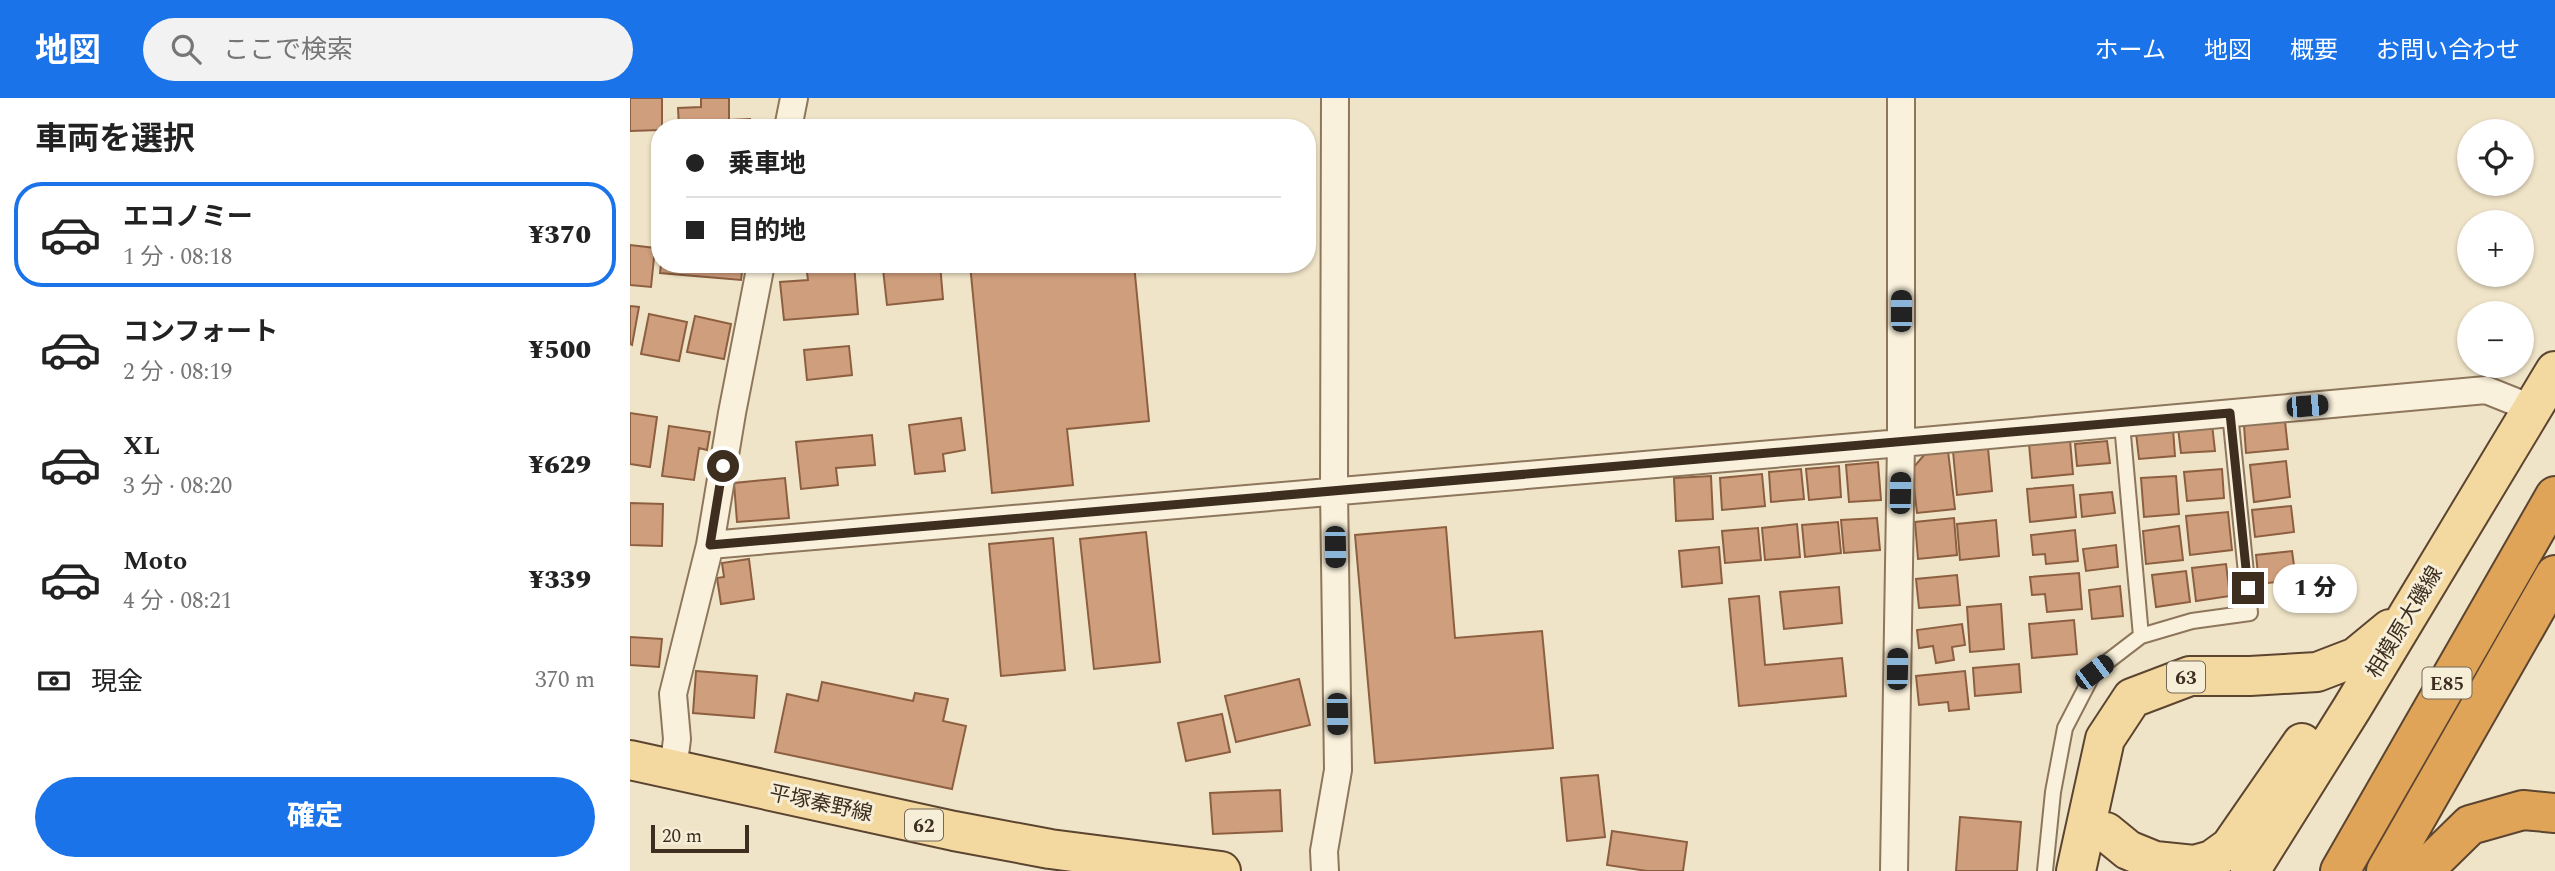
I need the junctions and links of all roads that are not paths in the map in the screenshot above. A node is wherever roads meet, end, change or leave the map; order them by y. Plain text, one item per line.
1 (794, 98) edge
2 (1335, 98) edge
3 (1901, 98) edge
4 (790, 119) edge
5 (759, 273) edge
6 (2555, 370) edge
7 (2532, 408) junction
8 (2230, 413) junction
9 (2122, 424) junction
10 (1901, 443) junction
11 (1334, 491) junction
12 (2555, 496) edge
13 (710, 545) junction
14 (2555, 575) edge
15 (2410, 613) junction
16 (2141, 636) junction
17 (2352, 708) junction
18 (630, 760) edge
19 (673, 771) junction
20 (2093, 785) junction
21 (2555, 813) edge
22 (2106, 832) junction
23 (1221, 871) edge
24 (1325, 871) edge
25 (1894, 871) edge
26 (2045, 871) edge
27 (2076, 871) edge
28 (2120, 871) edge
29 (2250, 871) edge
30 (2340, 871) edge
31 (2386, 871) edge
32 (2423, 871) edge

1 - 4 street
2 - 11 street
3 - 10 street
5 - 13 street
6 - 7 main road, 相模原大磯線 / 63
7 - 8 street
7 - 15 main road, 相模原大磯線 / 63
8 - 9 street
8 - 16 lane
9 - 10 street
9 - 16 lane
10 - 11 street
10 - 25 street
11 - 13 street
11 - 24 street
12 - 30 highway, E85
13 - 19 street
14 - 31 highway, E85
15 - 17 main road, 相模原大磯線 / 63
15 - 20 main road, 63
16 - 26 lane
17 - 22 main road
17 - 29 main road, 相模原大磯線 / 63
18 - 19 main road, 平塚秦野線 / 62
19 - 23 main road, 平塚秦野線 / 62
20 - 22 main road
20 - 27 main road, 63
21 - 32 highway
22 - 28 main road

